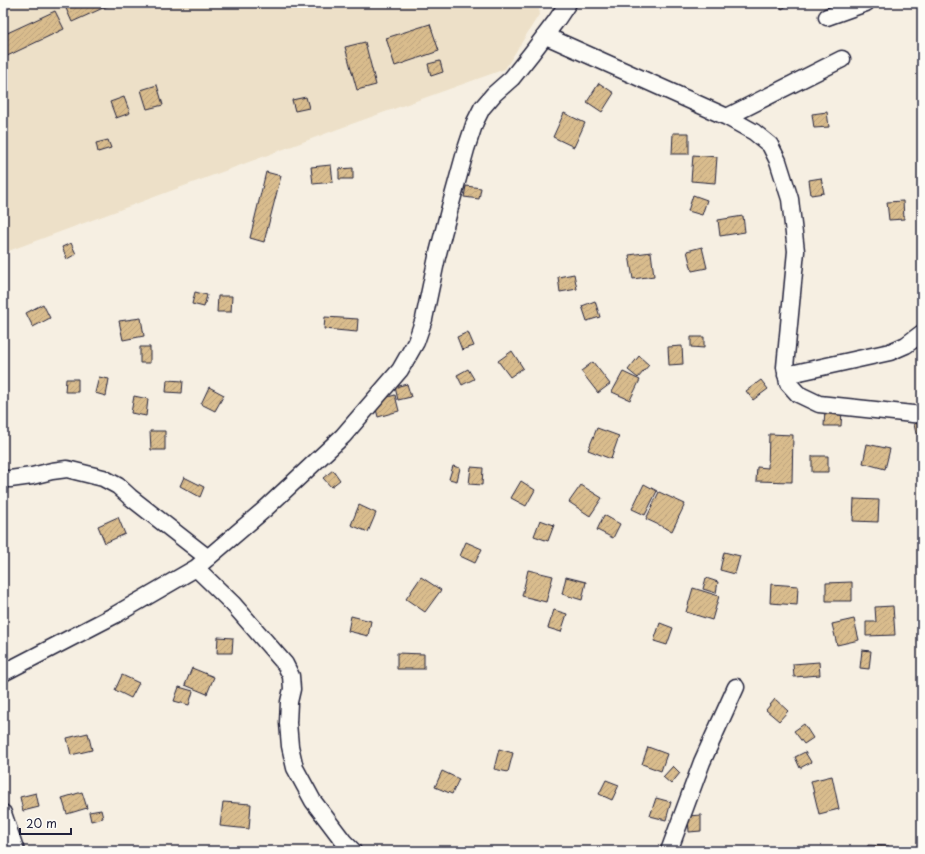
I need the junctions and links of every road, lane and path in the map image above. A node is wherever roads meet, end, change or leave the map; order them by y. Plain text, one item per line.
1 (568, 3) edge
2 (866, 3) edge
3 (827, 18) dead end
4 (546, 36) junction
5 (842, 59) dead end
6 (727, 117) junction
7 (922, 333) edge
8 (786, 375) junction
9 (922, 415) edge
10 (3, 479) edge
11 (202, 563) junction
12 (3, 673) edge
13 (736, 687) dead end
14 (3, 813) edge
15 (16, 851) edge
16 (353, 851) edge
17 (669, 851) edge

1 - 4 street
2 - 3 street
4 - 6 street
4 - 11 street
5 - 6 street
6 - 8 street
7 - 8 street
8 - 9 street
10 - 11 street
11 - 12 street
11 - 16 street
13 - 17 street
14 - 15 street

